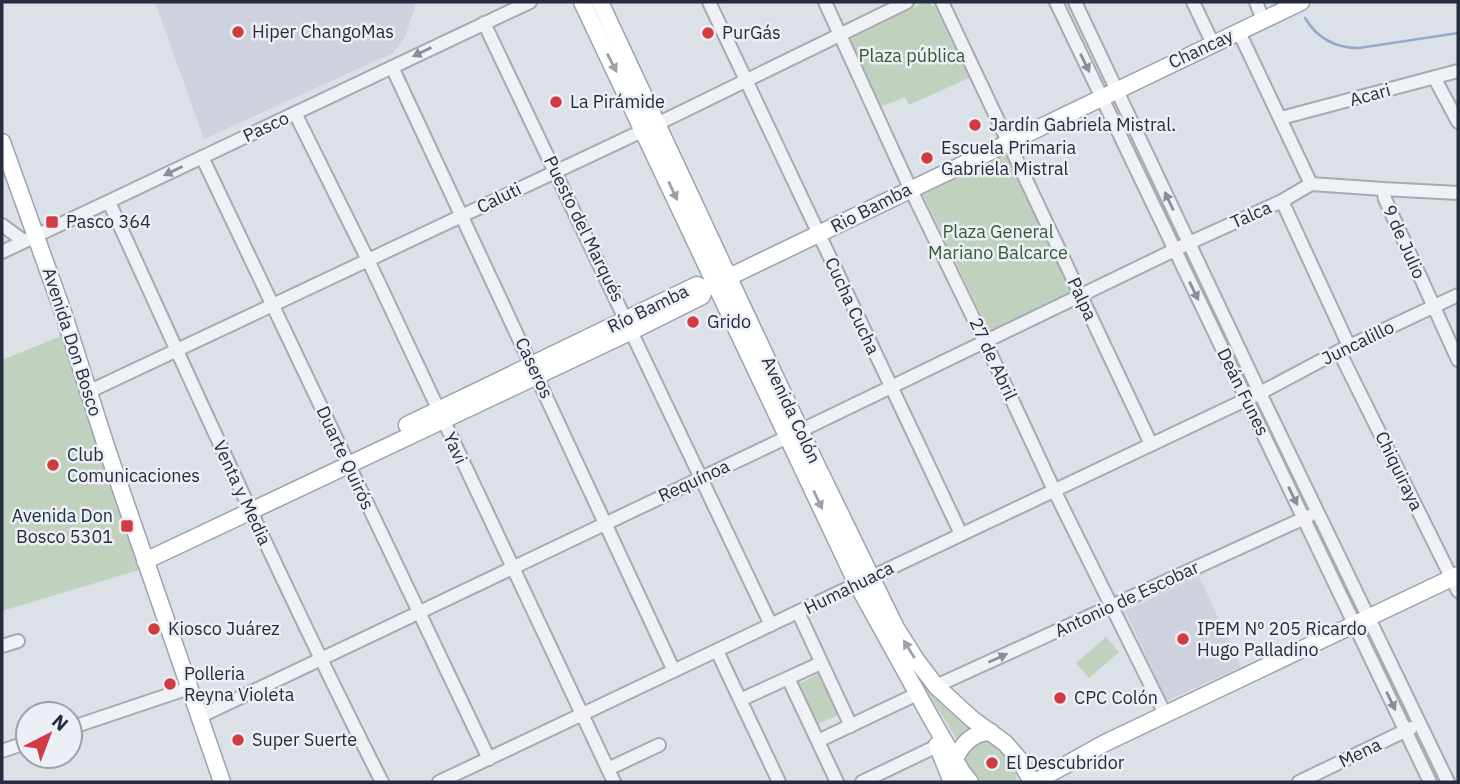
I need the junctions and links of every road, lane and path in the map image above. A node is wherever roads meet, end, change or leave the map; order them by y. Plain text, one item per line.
1 (530, 2) edge
2 (582, 2) edge
3 (600, 2) edge
4 (709, 2) edge
5 (825, 2) edge
6 (907, 2) edge
7 (942, 2) edge
8 (1056, 2) edge
9 (1075, 2) edge
10 (1193, 2) edge
11 (1256, 2) edge
12 (1301, 2) edge
13 (1263, 20) junction
14 (484, 23) junction
15 (1239, 32) junction
16 (841, 34) junction
17 (1213, 44) junction
18 (392, 67) junction
19 (1458, 71) edge
20 (1435, 79) junction
21 (746, 80) junction
22 (1117, 90) junction
23 (1101, 96) junction
24 (295, 113) junction
25 (1281, 118) junction
26 (1458, 122) edge
27 (650, 127) junction
28 (2, 142) edge
29 (1008, 142) junction
30 (202, 157) junction
31 (556, 170) junction
32 (1311, 184) junction
33 (910, 188) junction
34 (1383, 189) junction
35 (1458, 193) edge
36 (1282, 201) junction
37 (109, 202) junction
38 (463, 216) junction
39 (2, 225) edge
40 (818, 235) junction
41 (30, 239) junction
42 (1189, 243) junction
43 (1175, 250) junction
44 (2, 252) edge
45 (368, 260) junction
46 (717, 283) junction
47 (1458, 295) edge
48 (1081, 297) junction
49 (273, 305) junction
50 (1433, 307) junction
51 (630, 325) junction
52 (985, 342) junction
53 (1344, 348) junction
54 (177, 351) junction
55 (1458, 359) edge
56 (536, 371) junction
57 (890, 387) junction
58 (90, 391) junction
59 (1260, 393) junction
60 (1246, 399) junction
61 (440, 416) junction
62 (794, 434) junction
63 (1151, 444) junction
64 (345, 461) junction
65 (701, 478) junction
66 (1054, 491) junction
67 (248, 507) junction
68 (1318, 512) junction
69 (1304, 518) junction
70 (606, 523) junction
71 (961, 534) junction
72 (144, 556) junction
73 (512, 567) junction
74 (864, 580) junction
75 (1456, 582) edge
76 (1112, 606) junction
77 (419, 612) junction
78 (797, 612) junction
79 (1361, 620) junction
80 (771, 625) junction
81 (18, 641) dead end
82 (2, 646) edge
83 (717, 651) junction
84 (320, 659) junction
85 (821, 663) junction
86 (674, 671) junction
87 (788, 678) junction
88 (936, 686) junction
89 (189, 688) junction
90 (917, 694) junction
91 (740, 700) junction
92 (1165, 714) junction
93 (582, 715) junction
94 (199, 717) junction
95 (84, 723) edge
96 (1421, 723) junction
97 (851, 726) junction
98 (1405, 730) junction
99 (991, 732) junction
100 (818, 741) junction
101 (659, 745) dead end
102 (937, 746) junction
103 (489, 759) junction
104 (608, 769) junction
105 (951, 771) edge
106 (222, 782) edge
107 (382, 782) edge
108 (439, 782) edge
109 (614, 782) edge
110 (779, 782) edge
111 (837, 782) edge
112 (862, 782) edge
113 (970, 782) edge
114 (1034, 782) edge
115 (1299, 782) edge
116 (1430, 782) edge
117 (1448, 782) edge

1 - 14 street, Pasco
2 -> 27 main road, Avenida Colón
3 - 27 main road, Avenida Colón
4 - 21 street, Cucha Cucha
5 - 16 street, 27 de Abril
6 - 16 street, Caluti
7 - 29 street, Palpa
8 -> 23 street, Deán Funes
9 - 22 street, Deán Funes
10 - 17 street
11 - 13 street
12 - 13 main road, Chancay
13 - 15 main road, Chancay
14 -> 18 street, Pasco
14 - 31 street, Puesto del Marqués
15 - 17 main road, Chancay
15 - 25 street
16 - 21 street, Caluti
16 - 33 street, 27 de Abril
17 - 22 main road, Chancay
18 - 24 street, Pasco
18 - 38 street, Caseros
19 - 20 street, Acari
20 - 25 street, Acari
20 - 26 street
21 - 27 street, Caluti
21 - 40 street, Cucha Cucha
22 - 23 main road, Chancay
42 -> 22 street, Deán Funes
23 - 29 main road, Rio Bamba
23 - 43 street, Deán Funes
24 - 30 street, Pasco
24 - 45 street, Yavi
25 - 32 street
27 - 31 street, Caluti
27 - 46 main road, Avenida Colón
28 - 41 main road, Avenida Don Bosco
29 - 33 main road, Rio Bamba
29 - 48 street, Palpa
30 -> 37 street, Pasco
30 - 49 street, Duarte Quirós
31 - 38 street, Caluti
31 - 51 street, Puesto del Marqués
32 - 34 street, 9 de Julio
32 - 36 street, Talca
33 - 40 main road, Rio Bamba
33 - 52 street, 27 de Abril
34 - 35 street
34 - 50 street, 9 de Julio
36 - 42 street, Talca
36 - 53 street, Chiquiraya
37 - 41 street, Pasco
37 - 54 street, Venta y Media
38 - 45 street, Caluti
38 - 56 street, Caseros
39 - 41 street
40 - 46 main road, Rio Bamba
40 - 57 street, Cucha Cucha
41 - 44 street, Pasco
41 - 58 main road, Avenida Don Bosco
42 - 43 street, Requínoa
42 - 59 street, Deán Funes
43 - 48 street, Requínoa
43 -> 60 street, Deán Funes
45 - 49 street, Caluti
45 - 61 street, Yavi
46 - 51 main road, Río Bamba
46 - 62 main road, Avenida Colón
47 - 50 street, Juncalillo
48 - 52 street, Requínoa
48 - 63 street, Palpa
49 - 54 street, Caluti
49 - 64 street, Duarte Quirós
50 - 53 street, Juncalillo
50 - 55 street, 9 de Julio
51 - 56 main road, Río Bamba
51 - 65 street, Puesto del Marqués
52 - 57 street, Requínoa
52 - 66 street, 27 de Abril
53 - 59 street, Juncalillo
53 - 75 street, Chiquiraya
54 - 58 street, Caluti
54 - 67 street, Venta y Media
56 - 61 main road, Río Bamba
56 - 70 street, Caseros
57 - 62 street, Requínoa
57 - 71 street, Cucha Cucha
58 - 72 main road, Avenida Don Bosco
59 - 60 street, Humahuaca
59 - 68 street, Deán Funes
60 - 63 street, Humahuaca
60 -> 69 street, Deán Funes
61 - 64 main road, Río Bamba
61 - 73 street, Yavi
62 - 65 street, Requínoa
62 - 74 main road, Avenida Colón
63 - 66 street, Humahuaca
64 - 67 main road, Río Bamba
64 - 77 street, Duarte Quirós
65 - 70 street, Requínoa
65 - 80 street, Puesto del Marqués
66 - 71 street, Humahuaca
66 - 76 street, 27 de Abril
67 - 72 main road, Río Bamba
67 - 84 street, Venta y Media
68 - 69 street, Antonio de Escobar
68 - 79 street, Deán Funes
69 - 76 street, Antonio de Escobar
69 - 79 street, Deán Funes
70 - 73 street, Requínoa
70 - 86 street, Caseros
71 - 74 street, Humahuaca
72 - 89 main road, Avenida Don Bosco
73 - 77 street, Requínoa
73 - 93 street, Yavi
74 - 78 street, Humahuaca
88 -> 74 main road, Avenida Colón
74 - 90 main road, Avenida Colón
75 - 79 main road
88 -> 76 street, Antonio de Escobar
76 - 92 street, 27 de Abril
77 - 84 street, Requínoa
77 - 103 street, Duarte Quirós
78 - 80 street, Humahuaca
78 - 85 street
79 - 92 main road
79 - 96 street, Deán Funes
79 -> 98 street, Deán Funes
80 - 83 street, Humahuaca
81 - 82 street
83 - 86 street, Humahuaca
83 - 91 street
84 - 94 street, Requínoa
84 - 107 street, Venta y Media
85 - 87 street
85 - 97 street
86 - 93 street, Humahuaca
87 - 91 street
87 - 100 street
88 - 99 main road, Avenida Colón
89 - 94 main road, Avenida Don Bosco
89 - 95 street
90 - 97 street
90 - 102 main road
90 - 105 main road, Avenida Colón
91 - 110 street
92 - 114 main road
93 - 103 street, Humahuaca
93 - 104 street, Yavi
94 - 106 main road, Avenida Don Bosco
96 - 98 street, Mena
96 - 117 street, Deán Funes
97 - 100 street
98 - 115 street, Mena
98 - 116 street, Deán Funes
99 - 105 main road
99 - 114 main road, Avenida Colón
100 - 111 street
101 - 104 street
102 - 105 main road
102 - 112 street
103 - 108 street, Humahuaca
104 - 109 street, Yavi
105 - 113 main road, Avenida Colón

